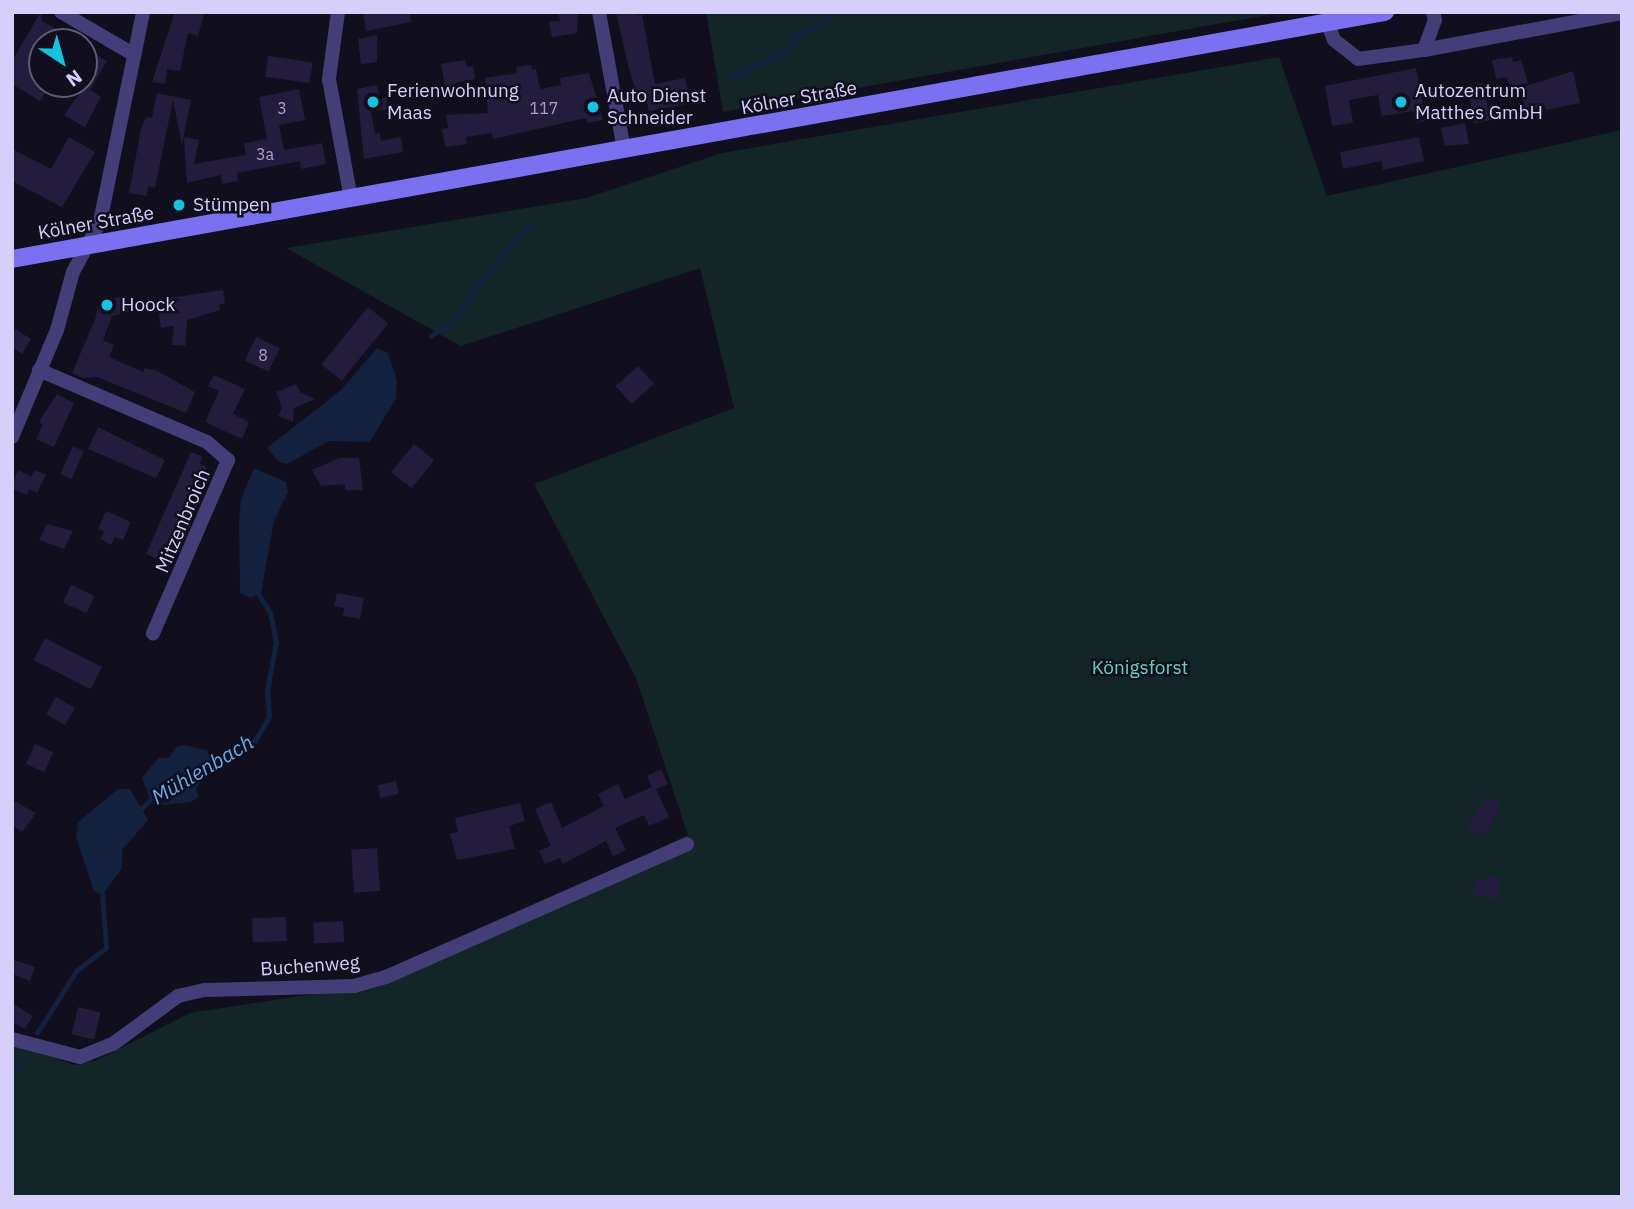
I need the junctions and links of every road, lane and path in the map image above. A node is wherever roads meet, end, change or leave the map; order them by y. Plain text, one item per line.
1 (61, 12) edge
2 (143, 12) edge
3 (338, 12) edge
4 (599, 12) edge
5 (1385, 12) edge
6 (1433, 12) edge
7 (1622, 13) edge
8 (1328, 24) junction
9 (1424, 50) junction
10 (133, 54) junction
11 (624, 149) junction
12 (351, 199) junction
13 (87, 245) junction
14 (12, 259) edge
15 (39, 370) junction
16 (12, 437) edge
17 (153, 633) dead end
18 (687, 844) dead end
19 (12, 1039) edge

1 - 10 street
2 - 10 street
3 - 12 street
4 - 11 street
5 - 8 main road, Kölner Straße
6 - 9 street
7 - 9 street
8 - 9 street
8 - 11 main road, Kölner Straße
10 - 13 street
11 - 12 main road, Kölner Straße
12 - 13 main road, Kölner Straße
13 - 14 main road, Kölner Straße
13 - 15 street
15 - 16 street
15 - 17 street, Mitzenbroich
18 - 19 street, Buchenweg

